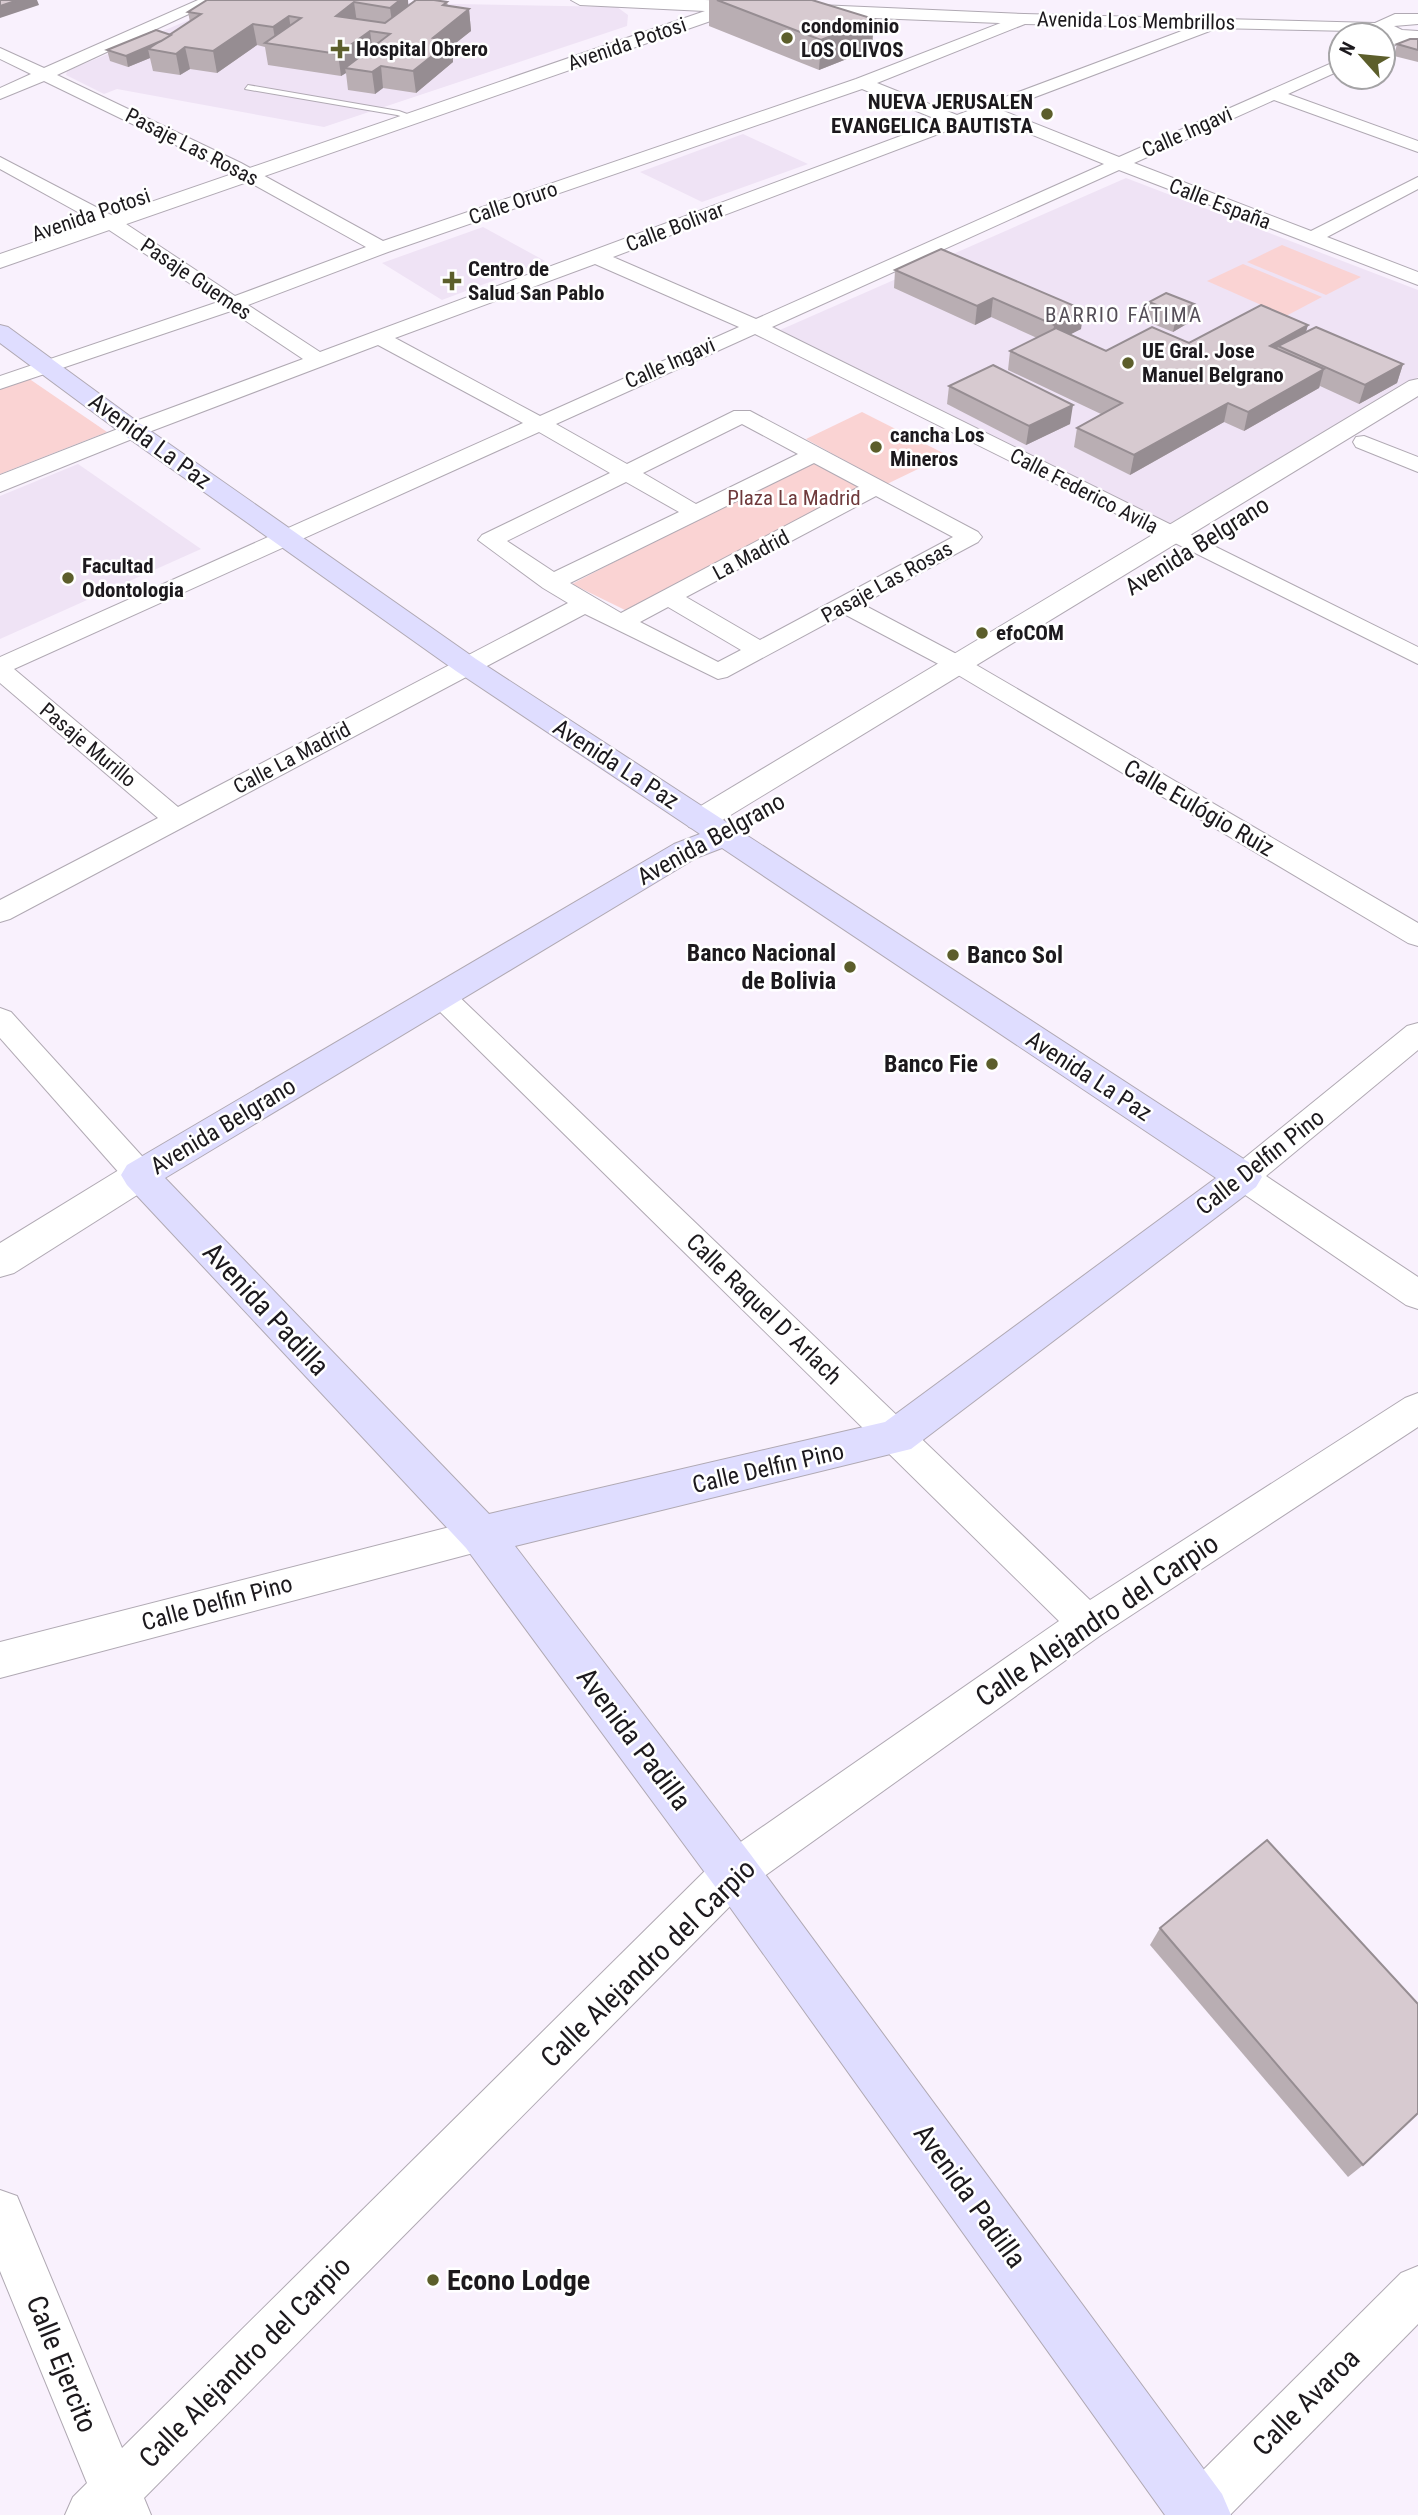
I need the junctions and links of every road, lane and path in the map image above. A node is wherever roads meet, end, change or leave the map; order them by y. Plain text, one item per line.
1 (211, 0) edge
2 (580, 0) edge
3 (626, 1) edge
4 (727, 2) edge
5 (1024, 19) junction
6 (1418, 19) edge
7 (1395, 21) edge
8 (1217, 23) junction
9 (1327, 25) edge
10 (649, 33) junction
11 (0, 52) edge
12 (1327, 70) edge
13 (44, 74) junction
14 (863, 83) junction
15 (248, 87) dead end
16 (0, 94) edge
17 (1273, 94) junction
18 (985, 109) junction
19 (407, 115) junction
20 (954, 120) junction
21 (1418, 147) edge
22 (0, 162) edge
23 (1117, 163) junction
24 (242, 171) junction
25 (1418, 182) edge
26 (103, 217) junction
27 (1310, 239) junction
28 (0, 246) edge
29 (381, 248) junction
30 (596, 257) junction
31 (0, 261) edge
32 (1418, 279) edge
33 (232, 304) junction
34 (754, 326) junction
35 (0, 332) edge
36 (378, 337) junction
37 (317, 359) junction
38 (47, 365) junction
39 (0, 383) edge
40 (1418, 386) edge
41 (1418, 409) edge
42 (538, 423) junction
43 (133, 430) junction
44 (1364, 442) junction
45 (816, 454) junction
46 (1418, 465) edge
47 (627, 472) junction
48 (0, 484) edge
49 (878, 486) junction
50 (695, 512) junction
51 (1172, 535) junction
52 (285, 538) junction
53 (1197, 547) junction
54 (551, 583) junction
55 (670, 598) junction
56 (585, 604) junction
57 (845, 605) junction
58 (622, 622) junction
59 (760, 650) junction
60 (1418, 657) edge
61 (466, 665) junction
62 (0, 668) edge
63 (969, 672) junction
64 (176, 819) junction
65 (712, 828) junction
66 (0, 912) edge
67 (1418, 936) edge
68 (440, 995) junction
69 (0, 1019) edge
70 (1418, 1034) edge
71 (140, 1175) junction
72 (1243, 1177) junction
73 (0, 1262) edge
74 (1418, 1295) edge
75 (1418, 1408) edge
76 (896, 1437) junction
77 (481, 1535) junction
78 (1087, 1623) junction
79 (0, 1660) edge
80 (734, 1872) junction
81 (0, 2213) edge
82 (1418, 2290) edge
83 (110, 2507) edge
84 (1198, 2514) edge

1 - 13 street
2 - 3 street, Avenida Los Membrillos
3 - 4 street, Avenida Los Membrillos
3 - 10 street
4 - 5 street, Avenida Los Membrillos
4 - 10 street, Avenida Potosi
5 - 8 street, Avenida Los Membrillos
5 - 14 street, Calle Oruro
6 - 7 street, Avenida Los Membrillos
8 - 9 street, Avenida Los Membrillos
8 - 18 street, Calle Bolivar
10 - 19 street, Avenida Potosi
11 - 13 street, Pasaje Las Rosas
12 - 17 street, Calle Ingavi
13 - 16 street
13 - 24 street, Pasaje Las Rosas
14 - 20 street
14 - 29 street, Calle Oruro
15 - 19 lane
17 - 21 street
17 - 23 street, Calle Ingavi
18 - 20 street, Calle Bolivar
18 - 23 street, Calle España
19 - 24 street, Avenida Potosi
20 - 30 street, Calle Bolivar
22 - 26 street, Pasaje Guemes
23 - 27 street, Calle España
23 - 34 street, Calle Ingavi
24 - 26 street, Avenida Potosi
24 - 29 street, Pasaje Las Rosas
25 - 27 street
26 - 28 street, Avenida Potosi
26 - 31 street, Avenida Potosi
26 - 33 street, Pasaje Guemes
27 - 32 street, Calle España
29 - 33 street, Calle Oruro
30 - 34 street, Calle Federico Avila
30 - 36 street, Calle Bolivar
33 - 37 street, Pasaje Guemes
33 - 38 street, Calle Oruro
34 - 42 street, Calle Ingavi
34 - 51 street, Calle Federico Avila
35 - 38 main road, Avenida La Paz
36 - 37 street, Calle Bolivar
36 - 42 street
37 - 43 street, Calle Bolivar
38 - 39 street, Calle Oruro
38 - 43 main road, Avenida La Paz
40 - 51 street, Avenida Belgrano
41 - 44 street, Avenida Belgrano
42 - 47 street
42 - 52 street, Calle Ingavi
43 - 48 street
43 - 52 main road, Avenida La Paz
44 - 46 street
44 - 53 street, Avenida Belgrano
45 - 47 street, Pasaje Las Rosas
45 - 49 street, Pasaje Las Rosas
45 - 50 street
47 - 50 street
47 - 54 street, Pasaje Las Rosas
49 - 55 street, La Madrid
49 - 57 street, Pasaje Las Rosas
50 - 54 street
51 - 53 street, Calle Federico Avila
51 - 63 street, Avenida Belgrano
52 - 61 main road, Avenida La Paz
52 - 62 street, Calle Ingavi
53 - 60 street, Calle Federico Avila
53 - 63 street, Avenida Belgrano
54 - 56 street, Pasaje Las Rosas
55 - 58 street, La Madrid
55 - 59 street
56 - 58 street, Pasaje Las Rosas
56 - 61 street, Calle La Madrid
57 - 59 street, Pasaje Las Rosas
57 - 63 street, Calle Eulógio Ruiz
58 - 59 street, Pasaje Las Rosas
61 - 64 street, Calle La Madrid
61 - 65 main road, Avenida La Paz
62 - 64 street, Pasaje Murillo
63 - 65 street, Avenida Belgrano
63 - 67 street, Calle Eulógio Ruiz
64 - 66 street, Calle La Madrid
65 - 68 main road, Avenida Belgrano
65 - 72 main road, Avenida La Paz
68 - 71 main road, Avenida Belgrano
68 - 76 street, Calle Raquel D´Arlach
69 - 71 street, Avenida Padilla
70 - 72 street, Calle Delfin Pino
71 - 73 street, Avenida Belgrano
71 - 77 main road, Avenida Padilla
72 - 74 street, Avenida La Paz
72 - 76 main road, Calle Delfin Pino
75 - 78 street, Calle Alejandro del Carpio
76 - 77 main road, Calle Delfin Pino
76 - 78 street, Calle Raquel D´Arlach
77 - 79 street, Calle Delfin Pino
77 - 80 main road, Avenida Padilla
78 - 80 street, Calle Alejandro del Carpio
80 - 83 street, Calle Alejandro del Carpio
80 - 84 main road, Avenida Padilla
81 - 83 street, Calle Ejercito
82 - 84 street, Calle Avaroa

